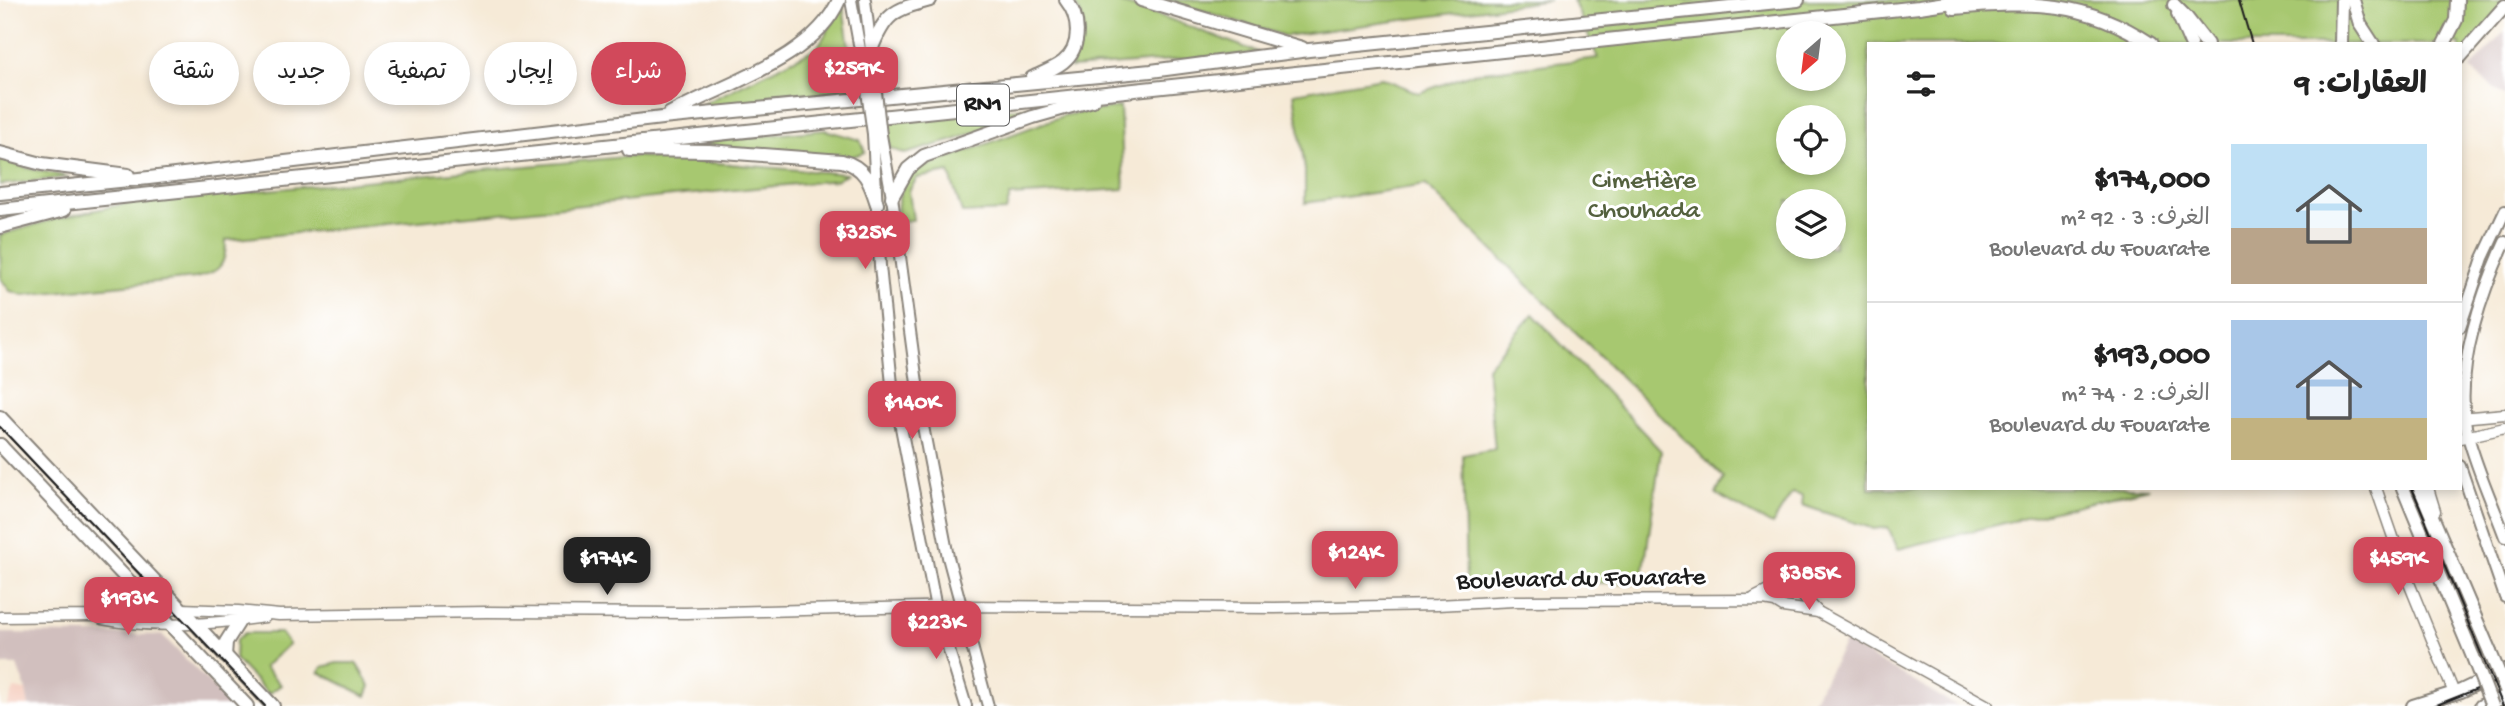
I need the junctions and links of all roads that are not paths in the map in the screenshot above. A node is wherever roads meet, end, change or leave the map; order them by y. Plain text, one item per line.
1 (839, 0) edge
2 (851, 0) edge
3 (865, 0) edge
4 (930, 0) edge
5 (1066, 0) edge
6 (1141, 0) edge
7 (1798, 0) edge
8 (1966, 0) edge
9 (2342, 0) edge
10 (2353, 0) edge
11 (2457, 0) edge
12 (2174, 2) edge
13 (2505, 6) edge
14 (1919, 7) junction
15 (2488, 25) junction
16 (2148, 42) edge
17 (2190, 42) edge
18 (2205, 42) edge
19 (2341, 42) edge
20 (2372, 42) edge
21 (2445, 42) edge
22 (2462, 49) edge
23 (871, 50) junction
24 (1309, 50) junction
25 (2462, 56) edge
26 (869, 76) junction
27 (1021, 82) junction
28 (1149, 88) junction
29 (662, 118) junction
30 (877, 134) junction
31 (569, 150) junction
32 (0, 153) edge
33 (149, 178) junction
34 (0, 193) edge
35 (148, 195) junction
36 (892, 197) junction
37 (877, 204) junction
38 (0, 210) edge
39 (2505, 211) edge
40 (0, 227) edge
41 (2505, 242) edge
42 (2462, 321) edge
43 (919, 398) junction
44 (896, 404) junction
45 (2505, 414) edge
46 (0, 417) edge
47 (2463, 418) edge
48 (922, 421) junction
49 (900, 422) junction
50 (2505, 428) edge
51 (2465, 437) edge
52 (0, 445) edge
53 (2462, 472) edge
54 (2377, 490) edge
55 (2404, 490) edge
56 (2421, 490) edge
57 (2429, 490) edge
58 (2441, 536) junction
59 (2505, 537) edge
60 (1772, 589) junction
61 (139, 592) junction
62 (1800, 593) junction
63 (2505, 597) edge
64 (1750, 600) junction
65 (1775, 602) junction
66 (960, 606) junction
67 (1788, 607) junction
68 (936, 608) junction
69 (181, 609) junction
70 (158, 611) junction
71 (130, 612) junction
72 (1818, 612) junction
73 (279, 615) junction
74 (91, 616) junction
75 (0, 617) edge
76 (240, 620) junction
77 (193, 623) junction
78 (169, 624) junction
79 (225, 656) junction
80 (2505, 670) edge
81 (2505, 688) edge
82 (2454, 693) junction
83 (2505, 696) edge
84 (247, 706) edge
85 (273, 706) edge
86 (966, 706) edge
87 (988, 706) edge
88 (1988, 706) edge
89 (2413, 706) edge
90 (2481, 706) edge
91 (2492, 706) edge

1 - 29 main road
2 - 26 main road
3 - 23 main road
4 - 23 main road
5 - 27 main road
6 - 24 main road
7 - 24 main road, RN1
8 - 14 main road, RN1
9 - 19 main road
10 - 20 main road
11 - 21 main road
12 - 17 main road
12 - 18 main road
13 - 15 main road
14 - 16 main road
14 - 28 main road, RN1
15 - 22 main road
15 - 25 main road
23 - 26 main road
24 - 27 main road, RN1
26 - 30 main road, bridge
27 - 29 main road, RN1
28 - 31 main road, RN1
28 - 36 main road
29 - 33 main road, RN1
30 - 36 main road
30 - 37 main road
31 - 35 main road, RN1
31 - 37 main road
32 - 33 main road
33 - 34 main road, RN1
35 - 38 main road, RN1
35 - 40 main road
36 - 43 main road
37 - 44 main road
39 - 42 main road
41 - 47 main road
43 - 44 main road
43 - 48 main road
44 - 49 main road
45 - 47 street
46 - 69 main road
47 - 51 main road
48 - 49 main road
48 - 66 main road
49 - 68 main road
50 - 51 street
51 - 59 main road
52 - 61 main road
53 - 63 main road
54 - 82 street
55 - 91 main road, bridge
56 - 58 main road
57 - 58 street
58 - 81 main road, bridge
60 - 62 street, Boulevard du Fouarate
60 - 64 street, Boulevard du Fouarate
60 - 65 street
61 - 70 main road
61 - 71 main road
62 - 67 street
62 - 72 street, Boulevard du Fouarate
64 - 65 street, Boulevard du Fouarate
64 - 66 street, Boulevard du Fouarate
65 - 67 street, Boulevard du Fouarate
66 - 68 street, Boulevard du Fouarate
66 - 87 main road
67 - 72 street, Boulevard du Fouarate
68 - 73 street, Boulevard du Fouarate
68 - 86 main road
69 - 70 street, Boulevard du Fouarate
69 - 73 street, Boulevard du Fouarate
69 - 77 main road
70 - 71 street, Boulevard du Fouarate
70 - 78 main road
71 - 74 street, Boulevard du Fouarate
72 - 88 street, Boulevard du Fouarate
73 - 76 street, Boulevard du Fouarate
74 - 75 street, Boulevard du Fouarate
74 - 78 street, Boulevard du Fouarate
76 - 77 street, Boulevard du Fouarate
76 - 79 main road
77 - 78 street, Boulevard du Fouarate
77 - 79 main road
78 - 84 main road
79 - 85 main road
80 - 82 main road
82 - 89 main road
83 - 90 main road

